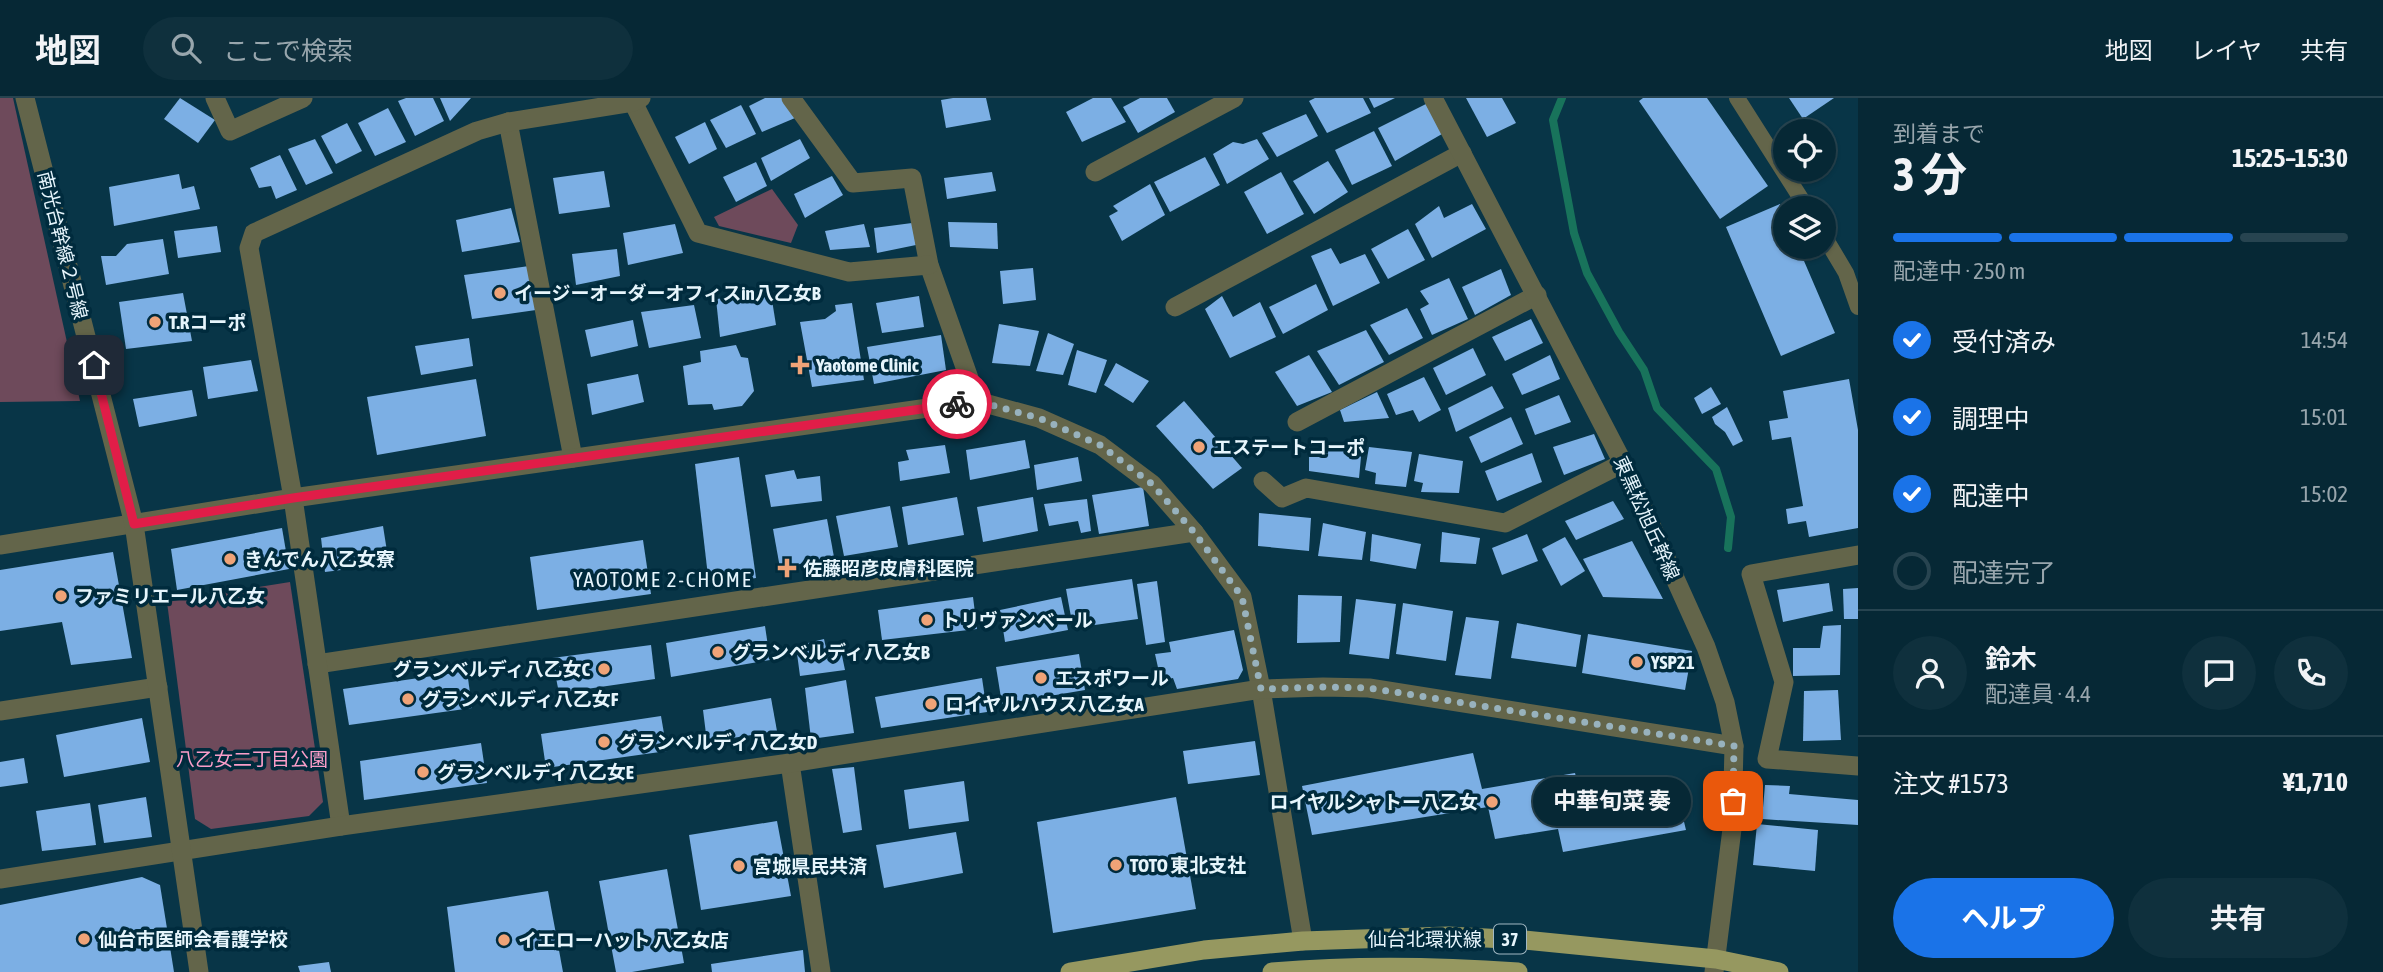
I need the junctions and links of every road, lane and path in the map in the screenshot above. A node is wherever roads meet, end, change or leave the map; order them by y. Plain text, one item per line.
1 (25, 98) edge
2 (215, 98) edge
3 (303, 98) edge
4 (791, 98) edge
5 (1234, 98) edge
6 (1433, 98) edge
7 (1737, 98) edge
8 (637, 100) edge
9 (508, 122) junction
10 (1462, 153) junction
11 (1095, 172) dead end
12 (1799, 196) edge
13 (1836, 256) edge
14 (929, 265) junction
15 (1537, 295) junction
16 (1175, 307) dead end
17 (1858, 307) edge
18 (976, 401) junction
19 (1297, 422) dead end
20 (573, 458) junction
21 (1623, 463) junction
22 (1263, 481) dead end
23 (293, 498) junction
24 (134, 524) junction
25 (1194, 532) junction
26 (0, 545) edge
27 (1858, 555) edge
28 (317, 664) junction
29 (158, 687) junction
30 (1261, 689) junction
31 (0, 710) edge
32 (1734, 746) junction
33 (790, 763) junction
34 (1858, 766) edge
35 (341, 826) junction
36 (182, 852) junction
37 (0, 879) edge
38 (1303, 941) junction
39 (1715, 966) edge
40 (1307, 970) edge
41 (199, 972) edge
42 (821, 972) edge
43 (1070, 972) edge
44 (1272, 972) edge
45 (1518, 972) edge
46 (1779, 972) edge

1 - 24 street, 南光台幹線２号線
2 - 3 street
4 - 14 street
5 - 11 street
6 - 10 street, 東黒松旭丘幹線
7 - 12 lane
8 - 9 street
8 - 14 street
9 - 20 street
9 - 23 street
10 - 15 street, 東黒松旭丘幹線
10 - 16 street
13 - 17 lane
14 - 18 street
15 - 19 street
15 - 21 street, 東黒松旭丘幹線
18 - 20 street
18 - 25 street
20 - 23 street
21 - 22 street
21 - 32 street, 東黒松旭丘幹線
23 - 24 street
23 - 28 street
24 - 26 street
24 - 29 street, 南光台幹線２号線
25 - 28 street
25 - 30 street
27 - 34 street
28 - 35 street
29 - 31 street
29 - 36 street, 南光台幹線２号線
30 - 32 street
30 - 33 street
30 - 38 street
32 - 39 street, 東黒松旭丘幹線
33 - 35 street
33 - 42 street
35 - 36 street
36 - 37 street
36 - 41 street, 南光台幹線２号線
38 - 39 main road, 仙台北環状線 / 37
38 - 43 main road, 仙台北環状線 / 37
39 - 46 main road, 仙台北環状線 / 37
40 - 44 main road, 仙台北環状線 / 37
40 - 45 main road, 仙台北環状線 / 37

